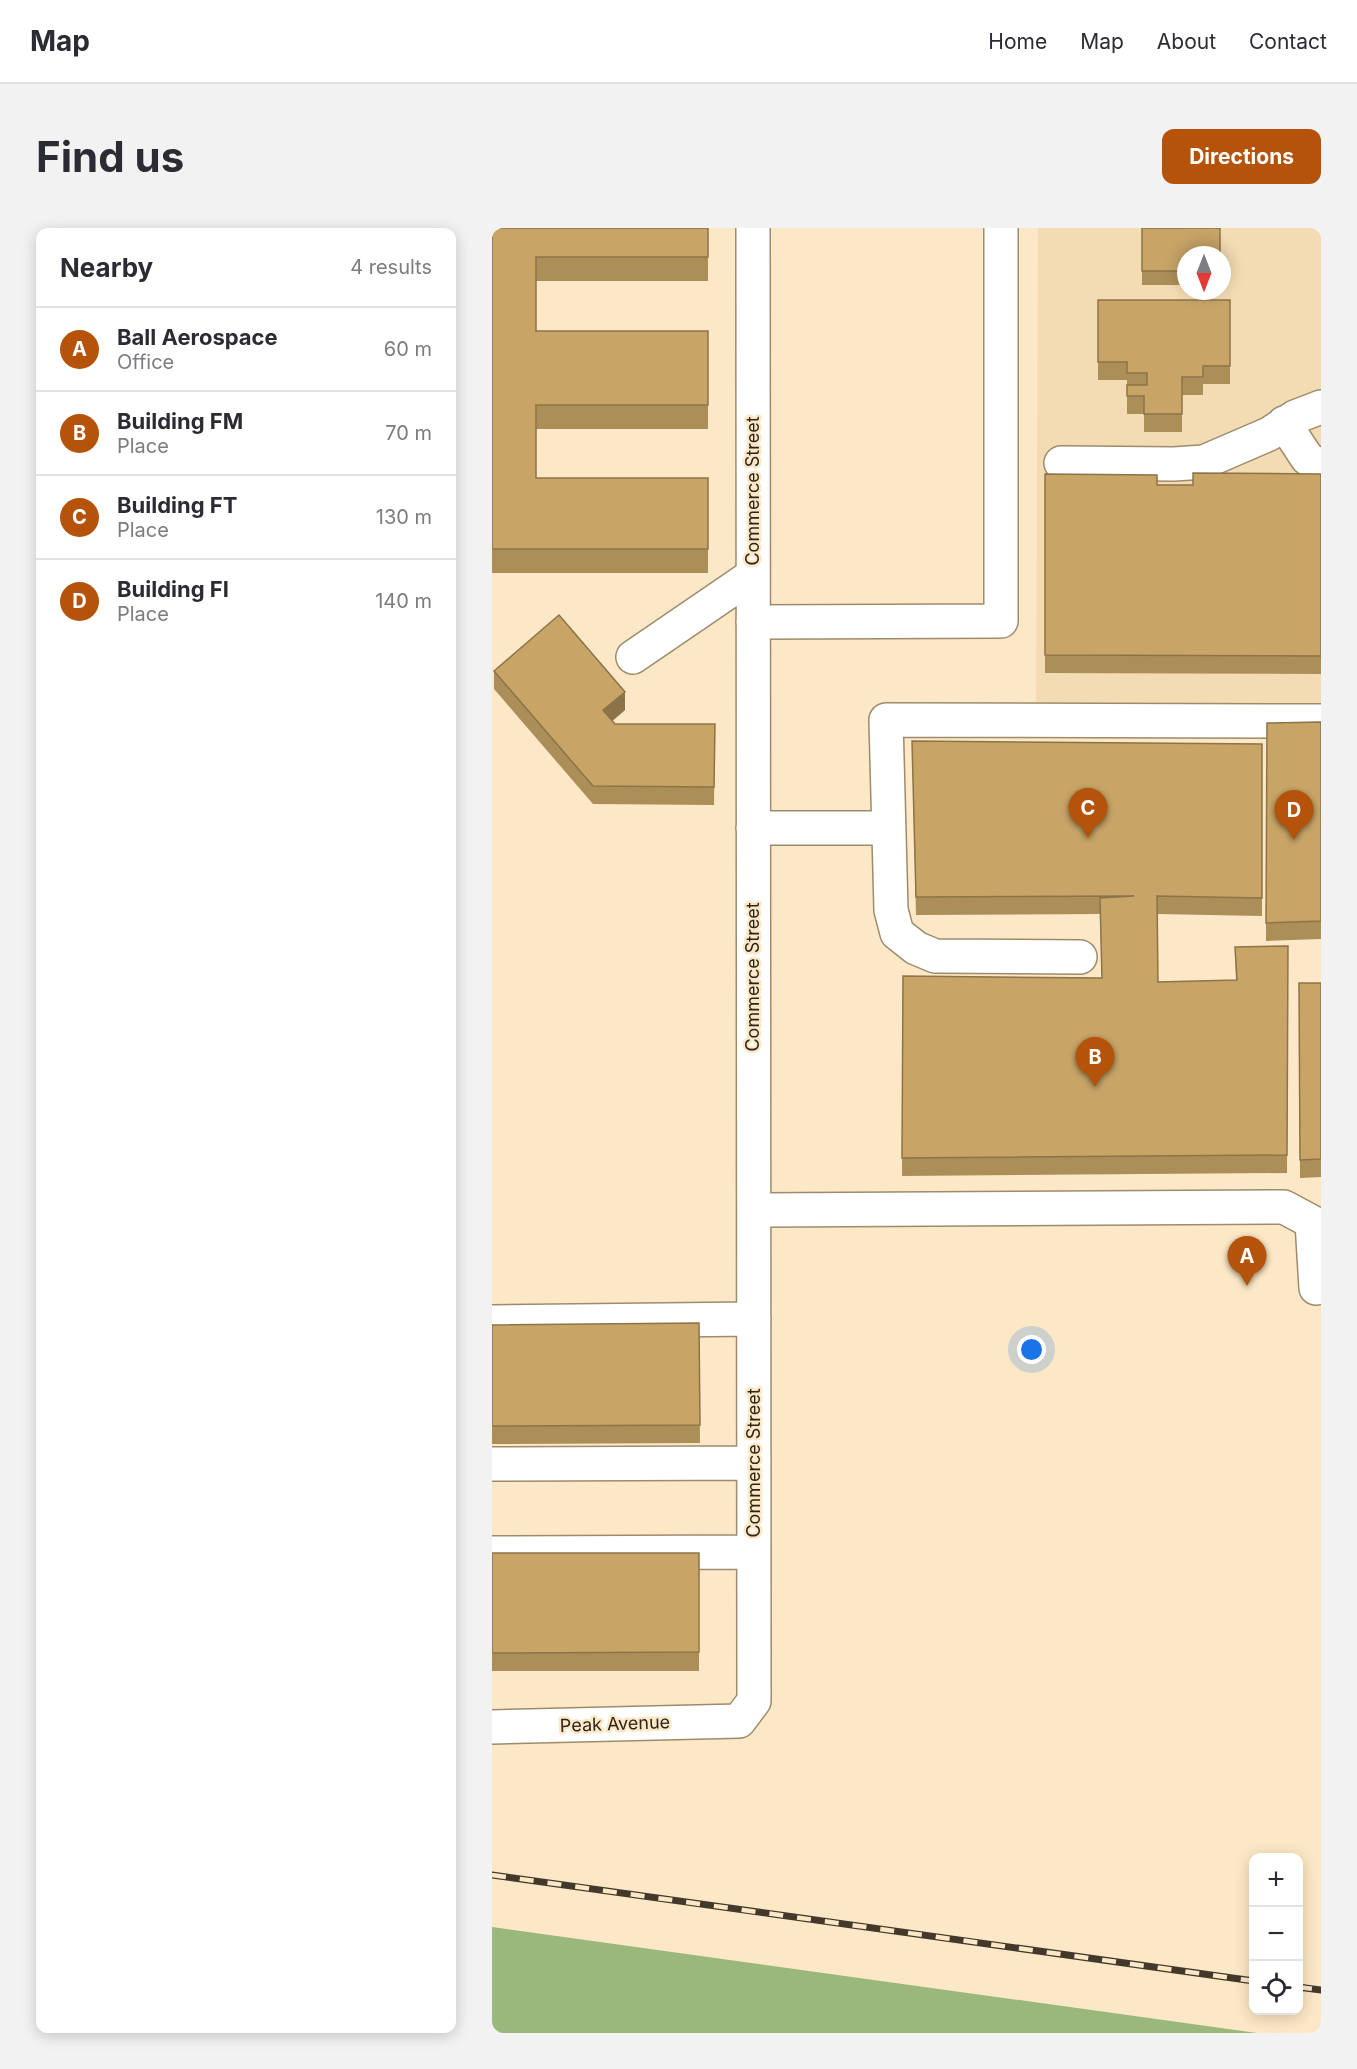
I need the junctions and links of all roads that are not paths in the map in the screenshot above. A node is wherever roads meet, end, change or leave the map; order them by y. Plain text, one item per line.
1 (753, 228) edge
2 (1000, 228) edge
3 (1321, 407) edge
4 (1284, 423) junction
5 (1061, 464) dead end
6 (1321, 467) edge
7 (753, 575) junction
8 (753, 622) junction
9 (633, 657) dead end
10 (1321, 721) edge
11 (753, 828) junction
12 (887, 828) junction
13 (1080, 957) dead end
14 (754, 1210) junction
15 (1316, 1288) dead end
16 (754, 1319) junction
17 (492, 1322) edge
18 (754, 1463) junction
19 (492, 1464) edge
20 (754, 1552) junction
21 (492, 1553) edge
22 (739, 1720) joint
23 (492, 1727) edge

1 - 7 street, Commerce Street
2 - 8 street
3 - 4 street
4 - 5 street
4 - 6 street
7 - 8 street, Commerce Street
7 - 9 street
8 - 11 street, Commerce Street
10 - 12 street
11 - 12 street
11 - 14 street, Commerce Street
12 - 13 street
14 - 15 street
14 - 16 street, Commerce Street
16 - 17 street
16 - 18 street, Commerce Street
18 - 19 street
18 - 20 street, Commerce Street
20 - 21 street
20 - 22 street, Commerce Street
22 - 23 street, Peak Avenue

